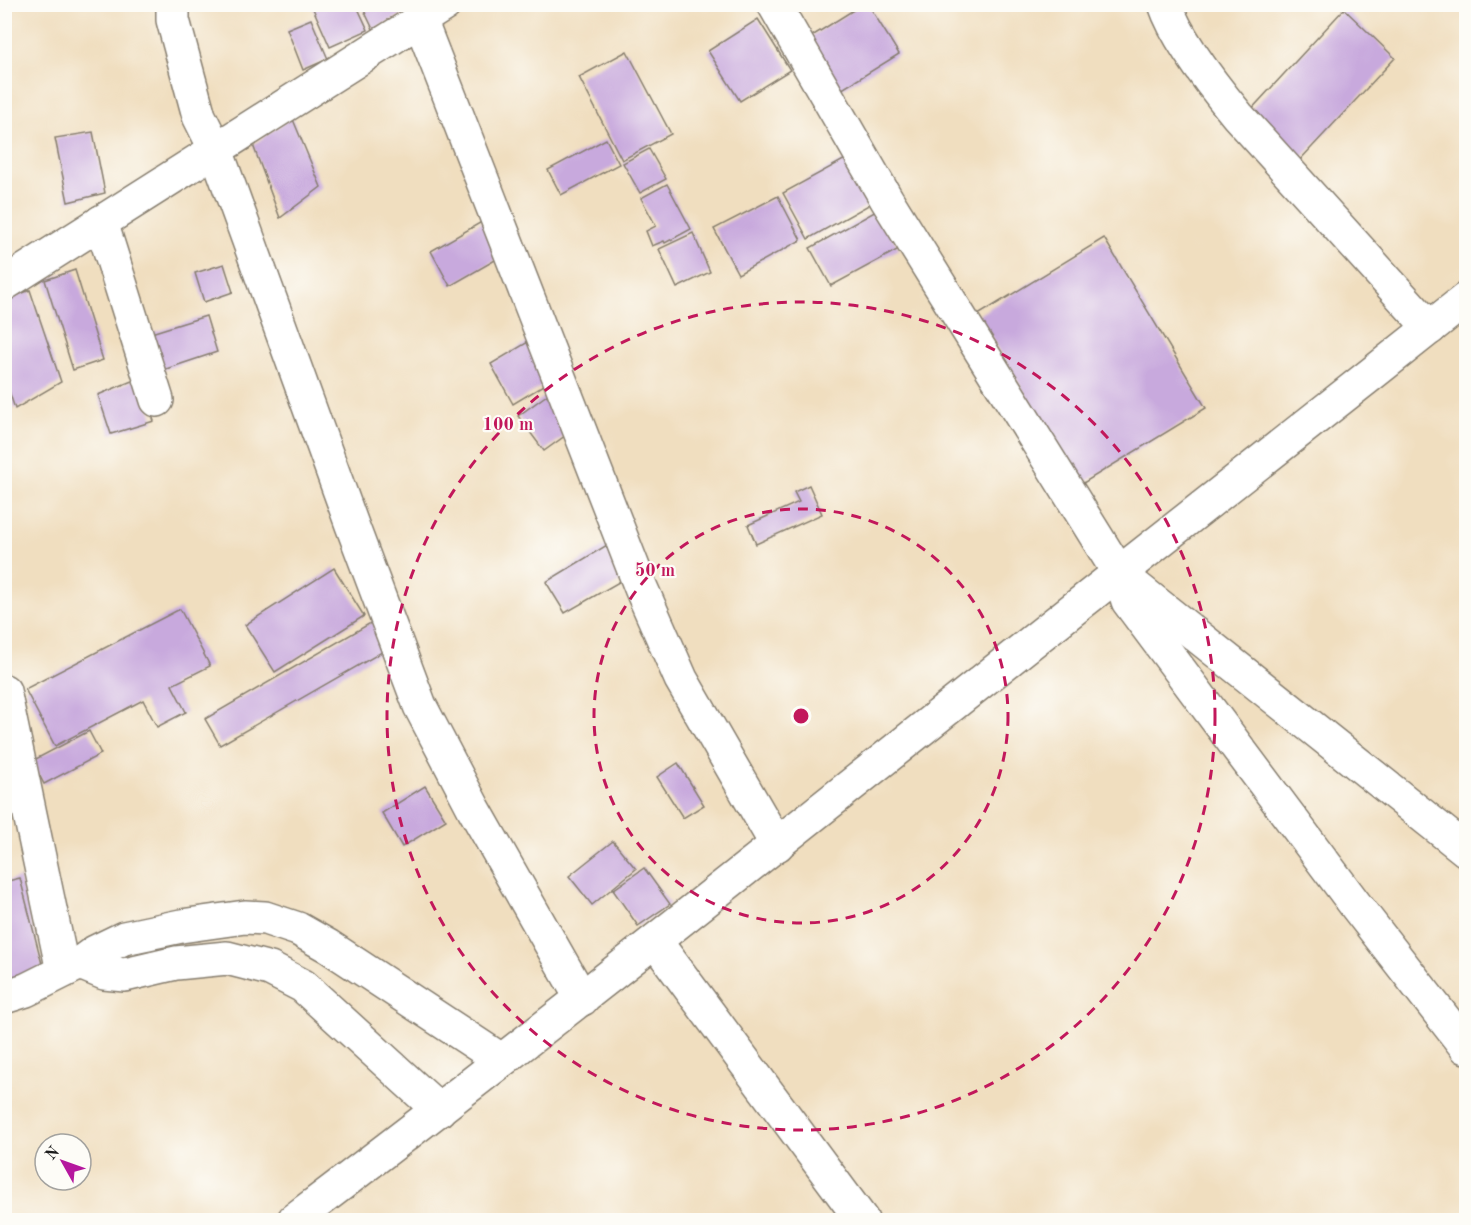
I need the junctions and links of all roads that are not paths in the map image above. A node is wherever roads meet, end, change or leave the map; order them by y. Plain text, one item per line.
1 (173, 4) edge
2 (774, 4) edge
3 (1165, 4) edge
4 (433, 12) edge
5 (216, 150) junction
6 (101, 222) junction
7 (4, 284) edge
8 (1467, 299) edge
9 (1430, 328) junction
10 (157, 400) dead end
11 (1119, 573) junction
12 (4, 691) edge
13 (17, 821) edge
14 (777, 845) junction
15 (1467, 850) edge
16 (655, 942) junction
17 (72, 967) junction
18 (4, 997) edge
19 (582, 999) junction
20 (1467, 1047) edge
21 (501, 1060) junction
22 (440, 1110) junction
23 (294, 1221) edge
24 (862, 1221) edge

1 - 5 street
2 - 11 street
3 - 9 street
4 - 5 street
4 - 14 street
5 - 6 street
5 - 19 street
6 - 7 street
6 - 10 street
8 - 9 street
9 - 11 street
11 - 14 street
11 - 15 street
11 - 20 street
12 - 13 street
13 - 17 street
14 - 16 street
16 - 19 street
16 - 24 street
17 - 18 street
17 - 21 street
17 - 22 street
19 - 21 street
21 - 22 street
22 - 23 street

